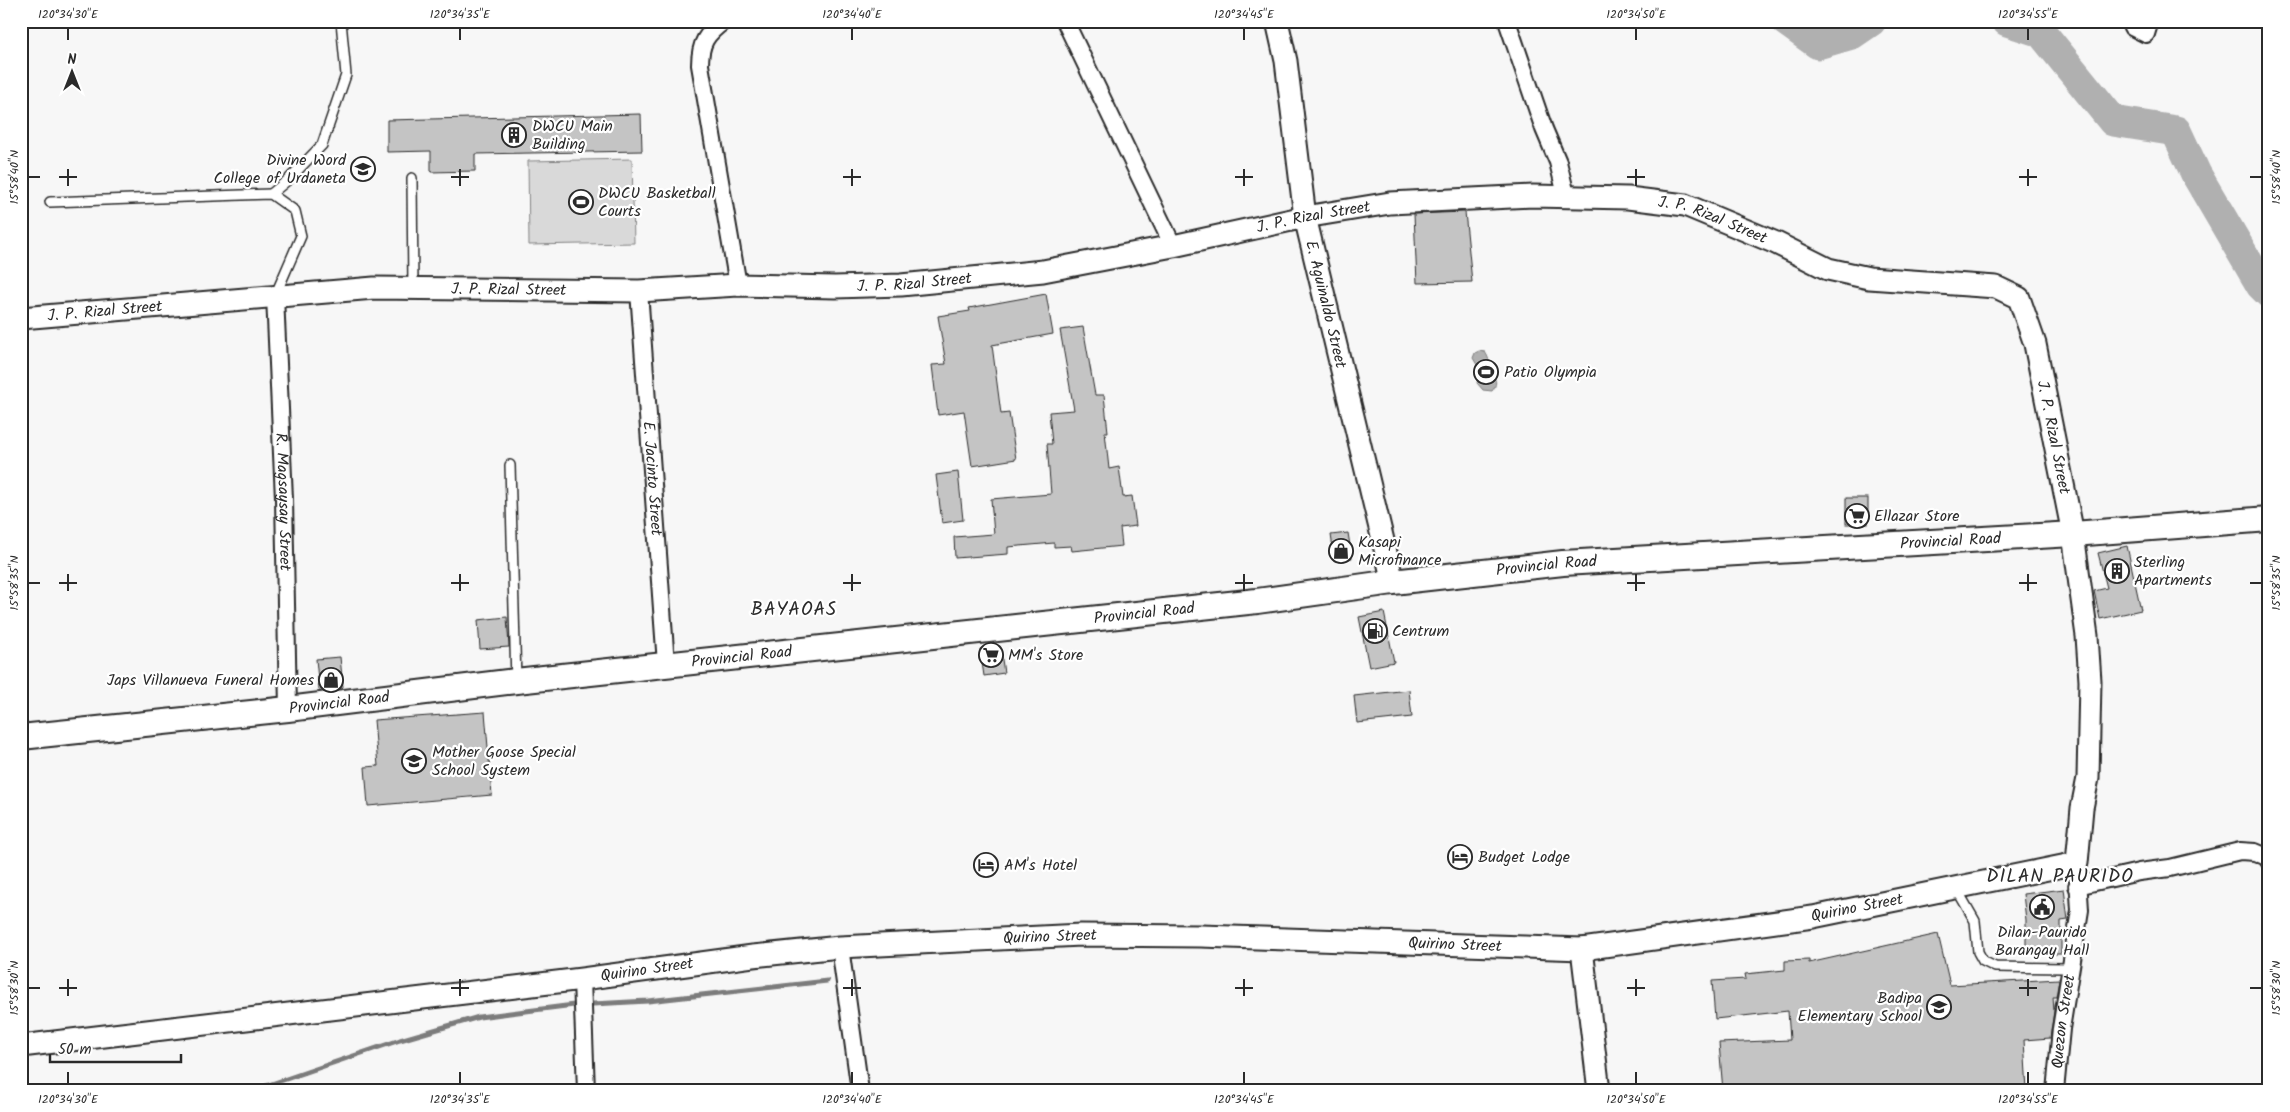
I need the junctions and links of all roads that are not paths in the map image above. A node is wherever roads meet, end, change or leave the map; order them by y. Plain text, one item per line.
1 (341, 21) edge
2 (1065, 21) edge
3 (1276, 21) edge
4 (1507, 21) edge
5 (2130, 21) edge
6 (2150, 21) edge
7 (721, 22) edge
8 (412, 178) dead end
9 (270, 194) junction
10 (1567, 198) junction
11 (50, 202) dead end
12 (1305, 217) junction
13 (1174, 246) junction
14 (738, 285) junction
15 (413, 288) junction
16 (639, 291) junction
17 (275, 296) junction
18 (21, 318) edge
19 (510, 465) dead end
20 (2269, 519) edge
21 (2073, 534) junction
22 (1393, 582) junction
23 (666, 664) junction
24 (516, 681) junction
25 (288, 709) junction
26 (21, 737) edge
27 (2269, 861) edge
28 (2077, 863) junction
29 (2078, 886) junction
30 (1956, 888) junction
31 (840, 947) junction
32 (1582, 949) junction
33 (2069, 970) junction
34 (582, 979) junction
35 (21, 1046) edge
36 (586, 1091) edge
37 (860, 1091) edge
38 (1599, 1091) edge
39 (2055, 1091) edge

1 - 9 lane
2 - 13 street
3 - 12 street, E. Aguinaldo Street
4 - 10 street
5 - 6 street
7 - 14 street
8 - 15 lane
9 - 11 lane
9 - 17 lane
10 - 12 street, J. P. Rizal Street
10 - 21 street, J. P. Rizal Street
12 - 13 street, J. P. Rizal Street
12 - 22 street, E. Aguinaldo Street
13 - 14 street, J. P. Rizal Street
14 - 16 street, J. P. Rizal Street
15 - 16 street, J. P. Rizal Street
15 - 17 street, J. P. Rizal Street
16 - 23 street, E. Jacinto Street
17 - 18 street, J. P. Rizal Street
17 - 25 street, R. Magsaysay Street
19 - 24 lane
20 - 21 main road, Provincial Road
21 - 22 main road, Provincial Road
21 - 28 street, J. P. Rizal Street
22 - 23 main road, Provincial Road
23 - 24 main road, Provincial Road
24 - 25 main road, Provincial Road
25 - 26 main road, Provincial Road
27 - 29 street
28 - 29 street, Quezon Street
28 - 30 street, Quirino Street
29 - 33 street, Quezon Street
30 - 32 street, Quirino Street
30 - 33 lane
31 - 32 street, Quirino Street
31 - 34 street, Quirino Street
31 - 37 street
32 - 38 street
33 - 39 street, Quezon Street
34 - 35 street, Quirino Street
34 - 36 street

